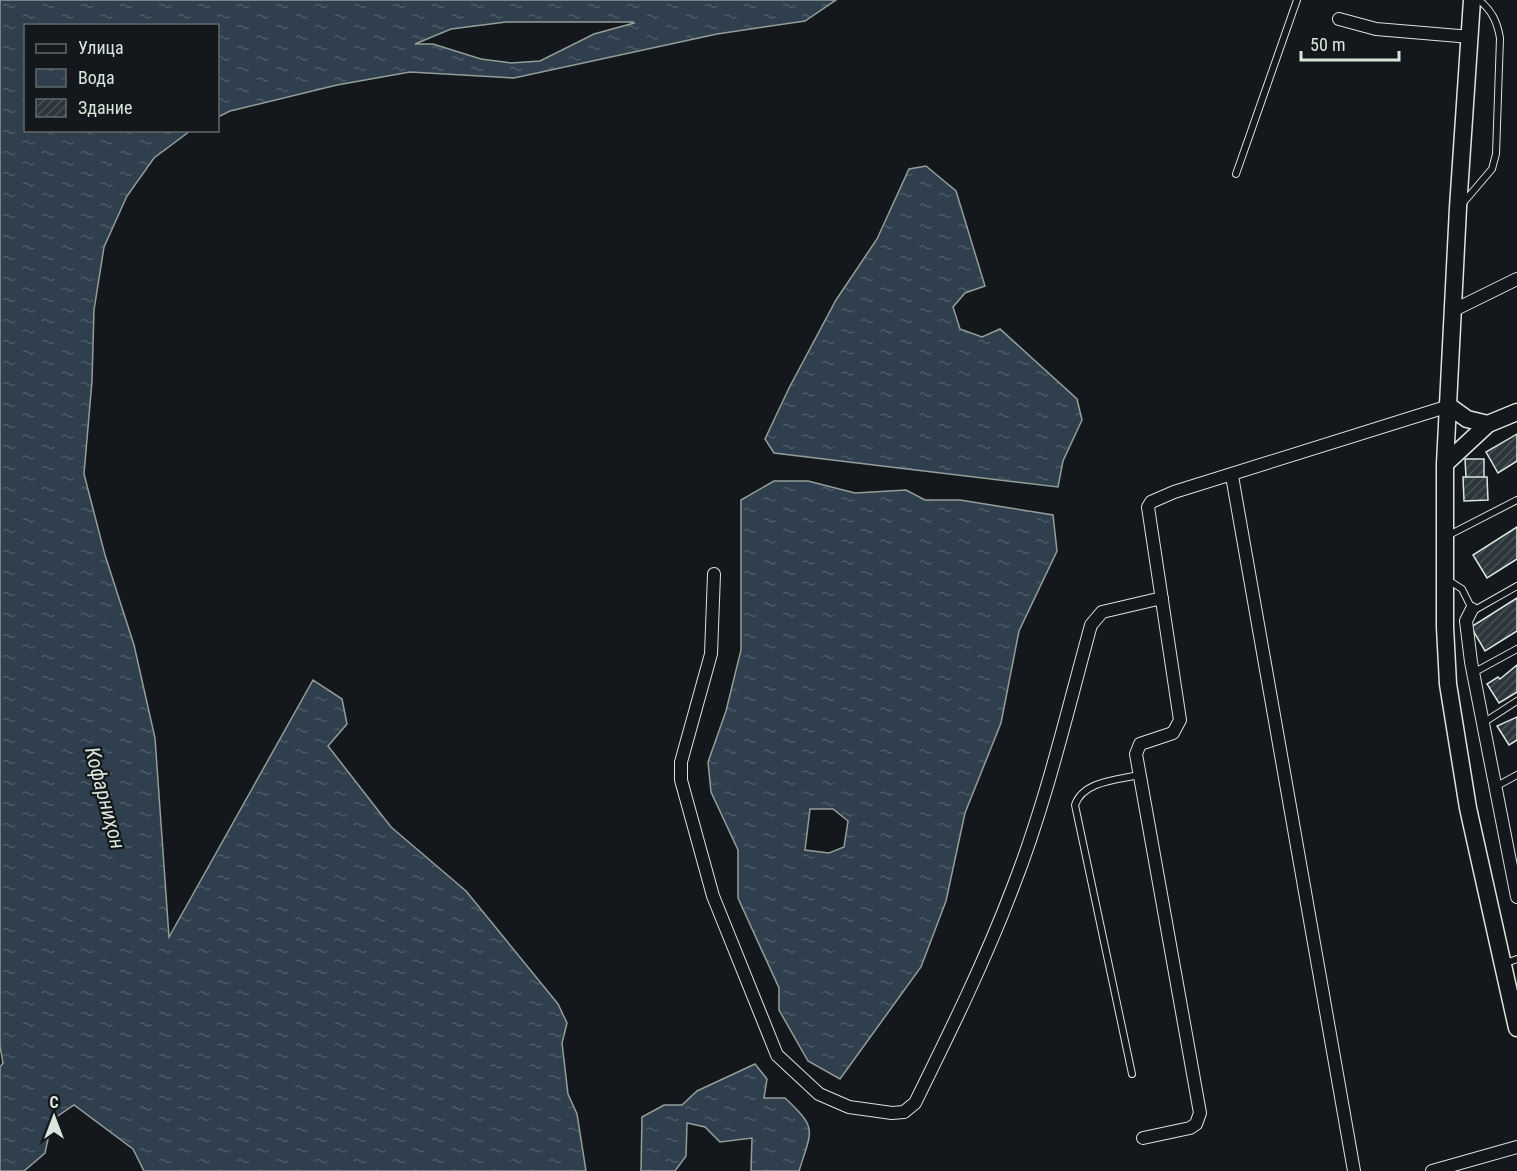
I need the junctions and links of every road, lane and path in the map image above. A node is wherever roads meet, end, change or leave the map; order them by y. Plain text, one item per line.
1 (1297, 0) edge
2 (1472, 0) edge
3 (1479, 0) edge
4 (1339, 19) dead end
5 (1472, 37) junction
6 (1236, 174) dead end
7 (1458, 208) junction
8 (1517, 279) edge
9 (1452, 311) junction
10 (1449, 406) junction
11 (1517, 412) edge
12 (1488, 424) junction
13 (1445, 464) junction
14 (1232, 476) junction
15 (1517, 500) edge
16 (1444, 538) junction
17 (714, 574) dead end
18 (1444, 579) junction
19 (1517, 586) edge
20 (1162, 598) junction
21 (1472, 609) junction
22 (1517, 649) edge
23 (1473, 673) junction
24 (1517, 701) edge
25 (1483, 723) junction
26 (1139, 775) junction
27 (1517, 775) edge
28 (1496, 787) junction
29 (1512, 846) edge
30 (1517, 896) edge
31 (1510, 962) edge
32 (1517, 1028) edge
33 (1132, 1074) dead end
34 (1143, 1138) dead end
35 (1517, 1147) edge
36 (1354, 1171) edge
37 (1432, 1171) edge

1 - 6 lane
2 - 5 main road
3 - 7 lane
4 - 5 street
5 - 7 main road
7 - 9 main road
8 - 9 street
9 - 10 main road
10 - 12 main road
10 - 13 main road
10 - 14 street
11 - 12 main road
12 - 13 main road
13 - 16 main road
14 - 20 street
14 - 36 street
15 - 16 lane
16 - 18 main road
17 - 20 street
18 - 21 lane
18 - 31 main road
19 - 21 lane
20 - 26 street
21 - 23 street
22 - 23 lane
23 - 25 street
24 - 25 lane
25 - 28 street
26 - 33 lane
26 - 34 street
27 - 28 lane
28 - 29 street
29 - 30 street
31 - 32 main road
35 - 37 street

